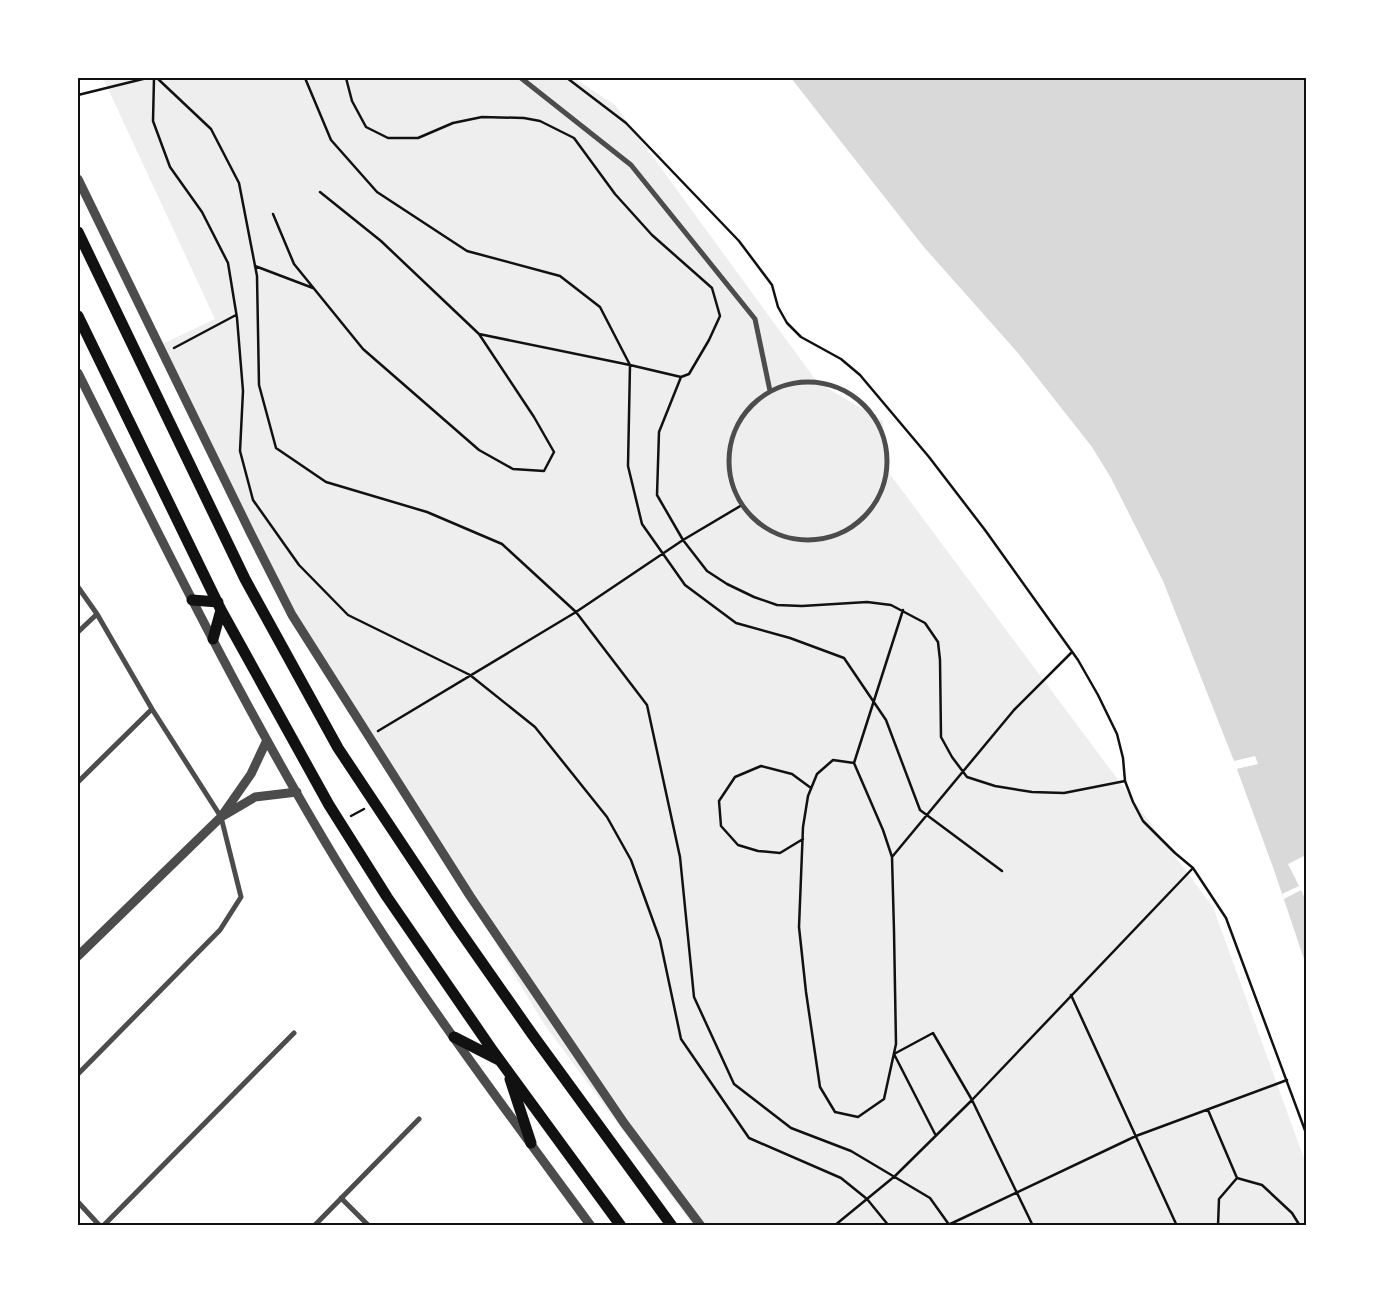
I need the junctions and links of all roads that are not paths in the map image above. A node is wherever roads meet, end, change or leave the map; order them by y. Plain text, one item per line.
1 (521, 78) edge
2 (78, 179) edge
3 (78, 232) edge
4 (78, 316) edge
5 (78, 373) edge
6 (770, 391) junction
7 (78, 587) edge
8 (192, 600) junction
9 (220, 606) junction
10 (97, 614) junction
11 (78, 632) edge
12 (213, 639) junction
13 (152, 708) junction
14 (267, 740) junction
15 (78, 782) edge
16 (297, 792) junction
17 (221, 817) junction
18 (78, 956) edge
19 (294, 1033) dead end
20 (454, 1037) junction
21 (503, 1064) junction
22 (78, 1074) edge
23 (419, 1119) dead end
24 (530, 1143) junction
25 (341, 1198) junction
26 (78, 1202) edge
27 (102, 1226) edge
28 (314, 1226) edge
29 (369, 1226) edge
30 (591, 1226) edge
31 (621, 1226) edge
32 (672, 1226) edge
33 (701, 1226) edge

1 - 6 street
2 - 33 street
3 - 32 main road
4 - 9 main road
5 - 8 street
6 - 6 street
7 - 10 street
8 - 9 main road
8 - 12 street
9 - 12 main road
9 - 21 main road
10 - 11 street
10 - 13 street
12 - 14 street
13 - 15 street
13 - 17 street
14 - 16 street
14 - 17 street
16 - 17 street
16 - 20 street
17 - 18 street
17 - 22 street
19 - 27 street
20 - 21 main road
20 - 24 street
21 - 24 main road
21 - 31 main road
23 - 25 street
24 - 30 street
25 - 28 street
25 - 29 street
26 - 27 street

